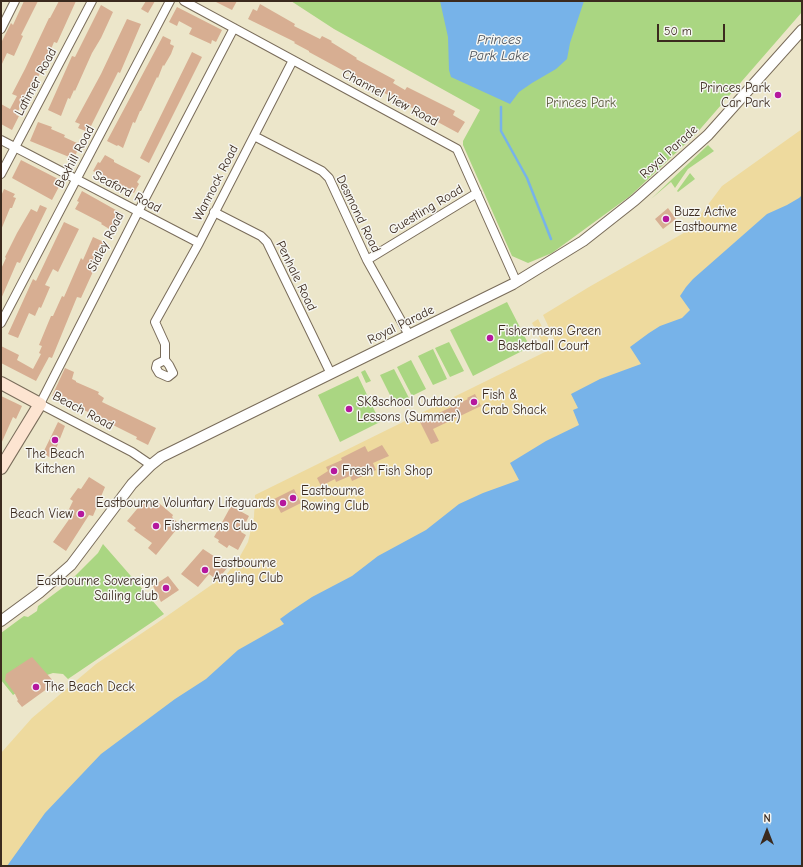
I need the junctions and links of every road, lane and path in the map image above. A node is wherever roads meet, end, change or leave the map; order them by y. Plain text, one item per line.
1 (16, 1) edge
2 (92, 1) edge
3 (170, 1) edge
4 (184, 1) edge
5 (3, 19) edge
6 (234, 28) junction
7 (1, 29) edge
8 (802, 30) edge
9 (293, 60) junction
10 (254, 136) junction
11 (1, 140) edge
12 (15, 147) junction
13 (1, 174) edge
14 (76, 179) junction
15 (477, 193) junction
16 (138, 212) junction
17 (214, 212) junction
18 (199, 243) junction
19 (366, 260) junction
20 (516, 281) junction
21 (1, 323) edge
22 (408, 335) junction
23 (166, 360) dead end
24 (331, 374) junction
25 (1, 383) edge
26 (40, 404) junction
27 (151, 464) junction
28 (1, 468) edge
29 (1, 621) edge

1 - 5 street
2 - 12 street, Latimer Road
3 - 14 street, Bexhill Road
4 - 6 street, Channel View Road
5 - 7 street
6 - 9 street, Channel View Road
6 - 16 street, Sidley Road
8 - 20 street, Royal Parade
9 - 10 street, Wannock Road
9 - 15 street, Channel View Road
10 - 17 street, Wannock Road
10 - 19 street, Desmond Road
11 - 12 street, Seaford Road
12 - 13 street, Latimer Road
12 - 14 street, Seaford Road
14 - 16 street, Seaford Road
14 - 21 street, Bexhill Road
15 - 19 street, Guestling Road
15 - 20 street, Channel View Road
16 - 18 street, Seaford Road
16 - 26 street, Sidley Road
17 - 18 street, Wannock Road
17 - 24 street, Penhale Road
18 - 23 street, Wannock Road
19 - 22 street, Desmond Road
20 - 22 street, Royal Parade
22 - 24 street, Royal Parade
24 - 27 street, Royal Parade
25 - 26 main road, Beach Road
26 - 27 street, Beach Road
26 - 28 main road, Sidley Road
27 - 29 street, Royal Parade

